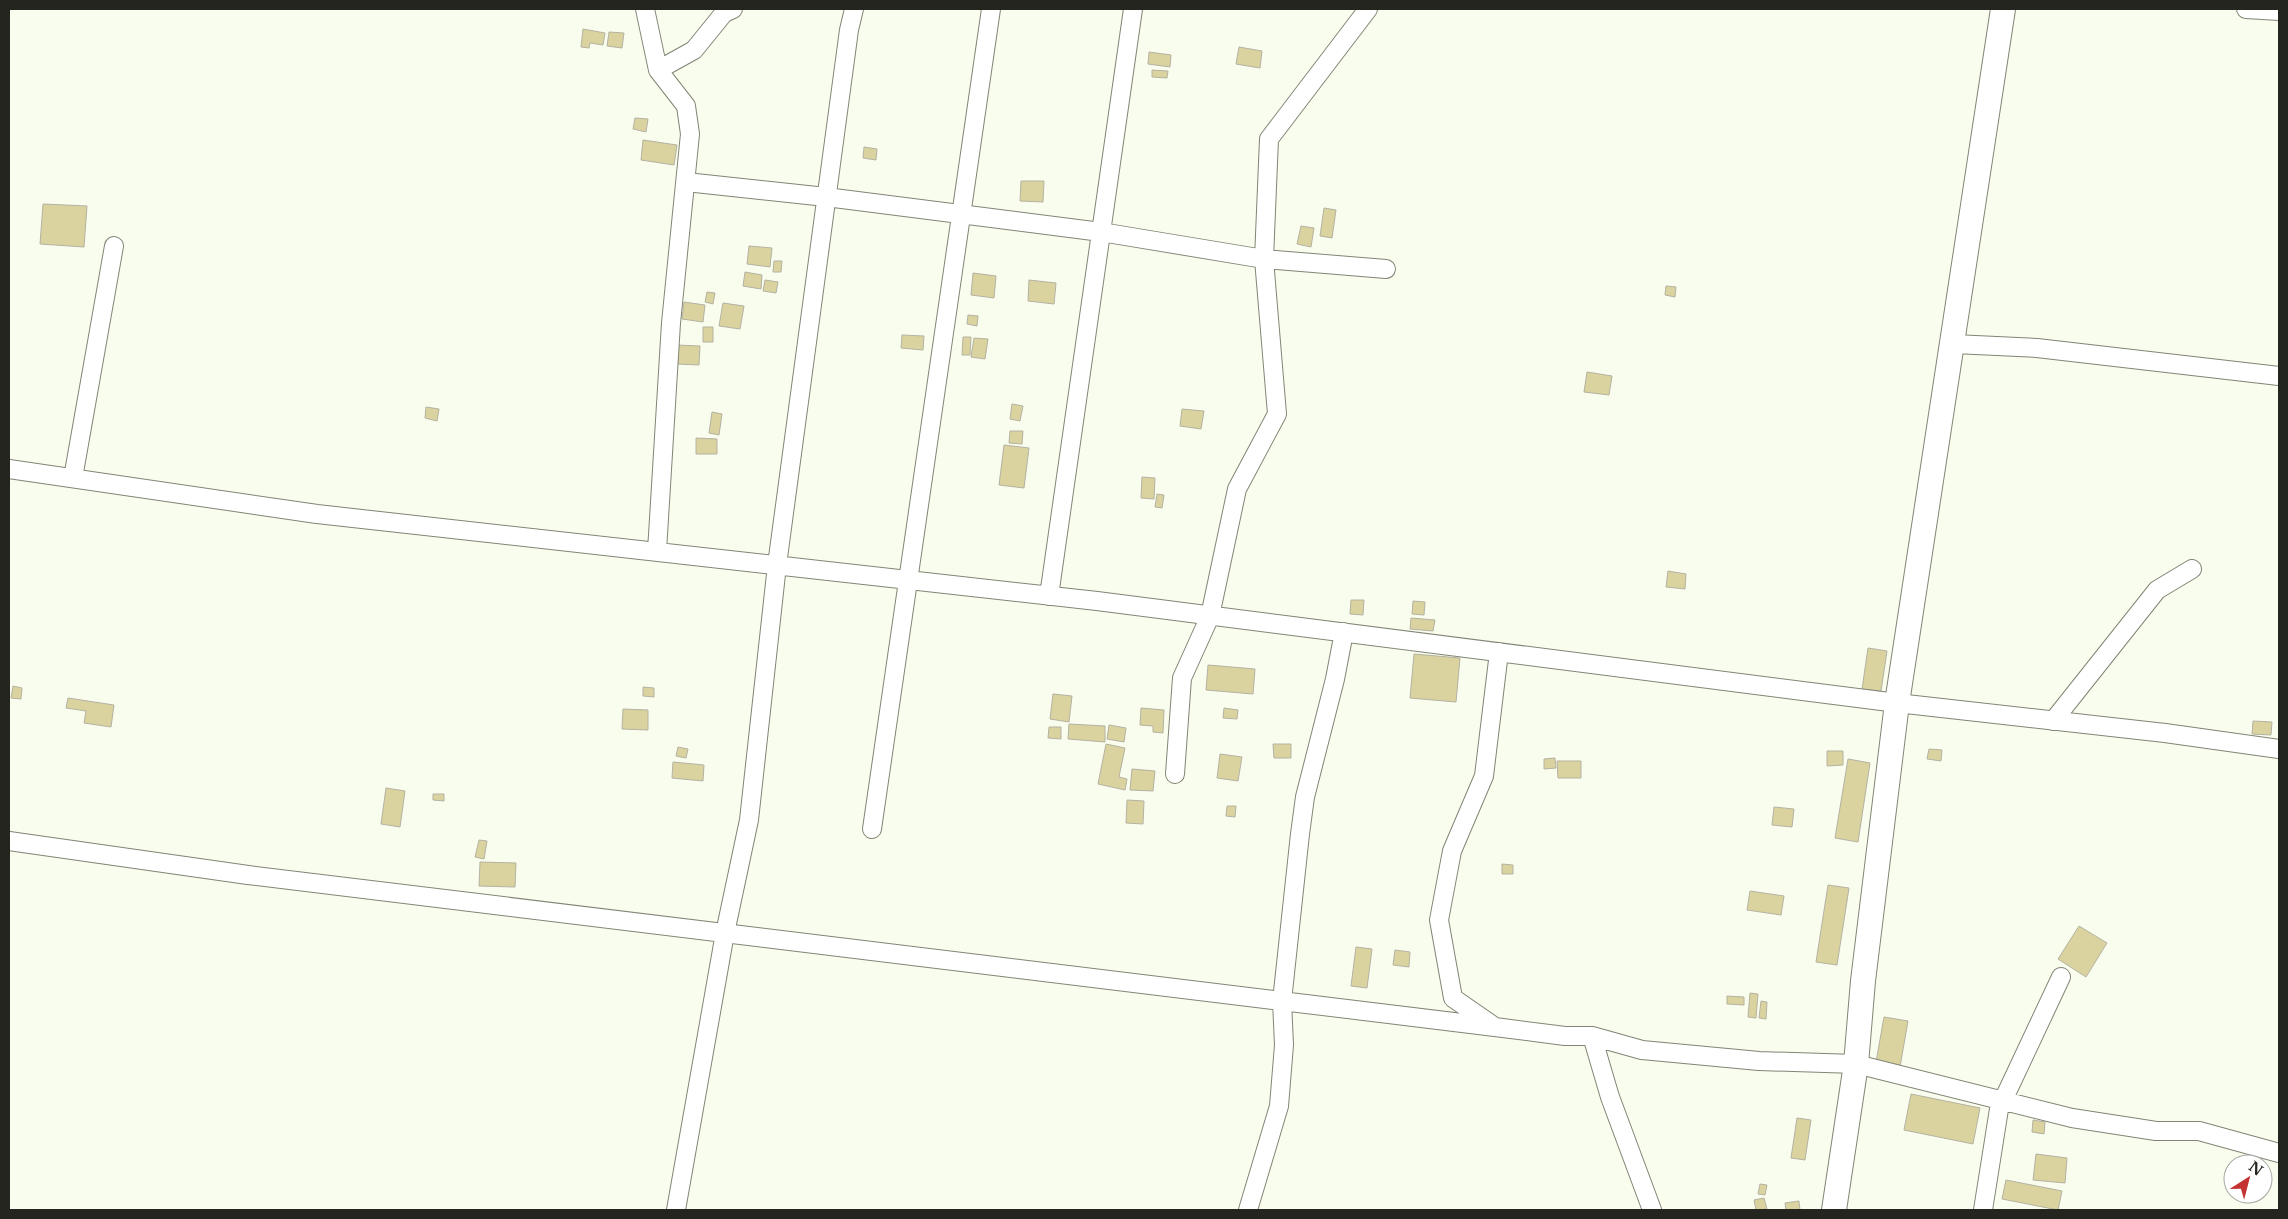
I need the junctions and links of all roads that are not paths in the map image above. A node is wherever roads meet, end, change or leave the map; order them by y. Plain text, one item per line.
1 (645, 9) edge
2 (733, 9) edge
3 (854, 9) edge
4 (991, 9) edge
5 (1133, 9) edge
6 (1368, 9) edge
7 (2004, 9) edge
8 (2246, 9) edge
9 (2279, 11) edge
10 (658, 70) junction
11 (686, 182) junction
12 (826, 197) junction
13 (962, 214) junction
14 (1101, 232) junction
15 (114, 246) dead end
16 (1264, 259) junction
17 (1386, 269) dead end
18 (1954, 344) junction
19 (2279, 376) edge
20 (9, 469) edge
21 (74, 478) junction
22 (657, 551) junction
23 (777, 565) junction
24 (2192, 569) dead end
25 (909, 580) junction
26 (1049, 596) junction
27 (1210, 616) junction
28 (1344, 632) junction
29 (1499, 652) junction
30 (1897, 703) junction
31 (2053, 721) junction
32 (2279, 749) edge
33 (1174, 774) dead end
34 (872, 829) dead end
35 (9, 841) edge
36 (725, 933) junction
37 (2061, 977) dead end
38 (1282, 1001) junction
39 (1495, 1027) junction
40 (1592, 1036) junction
41 (1856, 1064) junction
42 (2001, 1102) junction
43 (2279, 1153) edge
44 (676, 1210) edge
45 (1248, 1210) edge
46 (1652, 1210) edge
47 (1834, 1210) edge
48 (1983, 1210) edge

1 - 10 street
2 - 10 street
3 - 12 street
4 - 13 street
5 - 14 street
6 - 16 street
7 - 18 street
8 - 9 street
10 - 11 street
11 - 12 street
11 - 22 street
12 - 13 street
12 - 23 street
13 - 14 street
13 - 25 street
14 - 16 street
14 - 26 street
15 - 21 street
16 - 17 street
16 - 27 street
18 - 19 street
18 - 30 street
20 - 21 street
21 - 22 street
22 - 23 street
23 - 25 street
23 - 36 street
24 - 31 street
25 - 26 street
25 - 34 street
26 - 27 street
27 - 28 street
27 - 33 street
28 - 29 street
28 - 38 street
29 - 30 street
29 - 39 street
30 - 31 street
30 - 41 street
31 - 32 street
35 - 36 street
36 - 38 street
36 - 44 street
37 - 42 street
38 - 39 street
38 - 45 street
39 - 40 street
40 - 41 street
40 - 46 street
41 - 42 street
41 - 47 street
42 - 43 street
42 - 48 street

